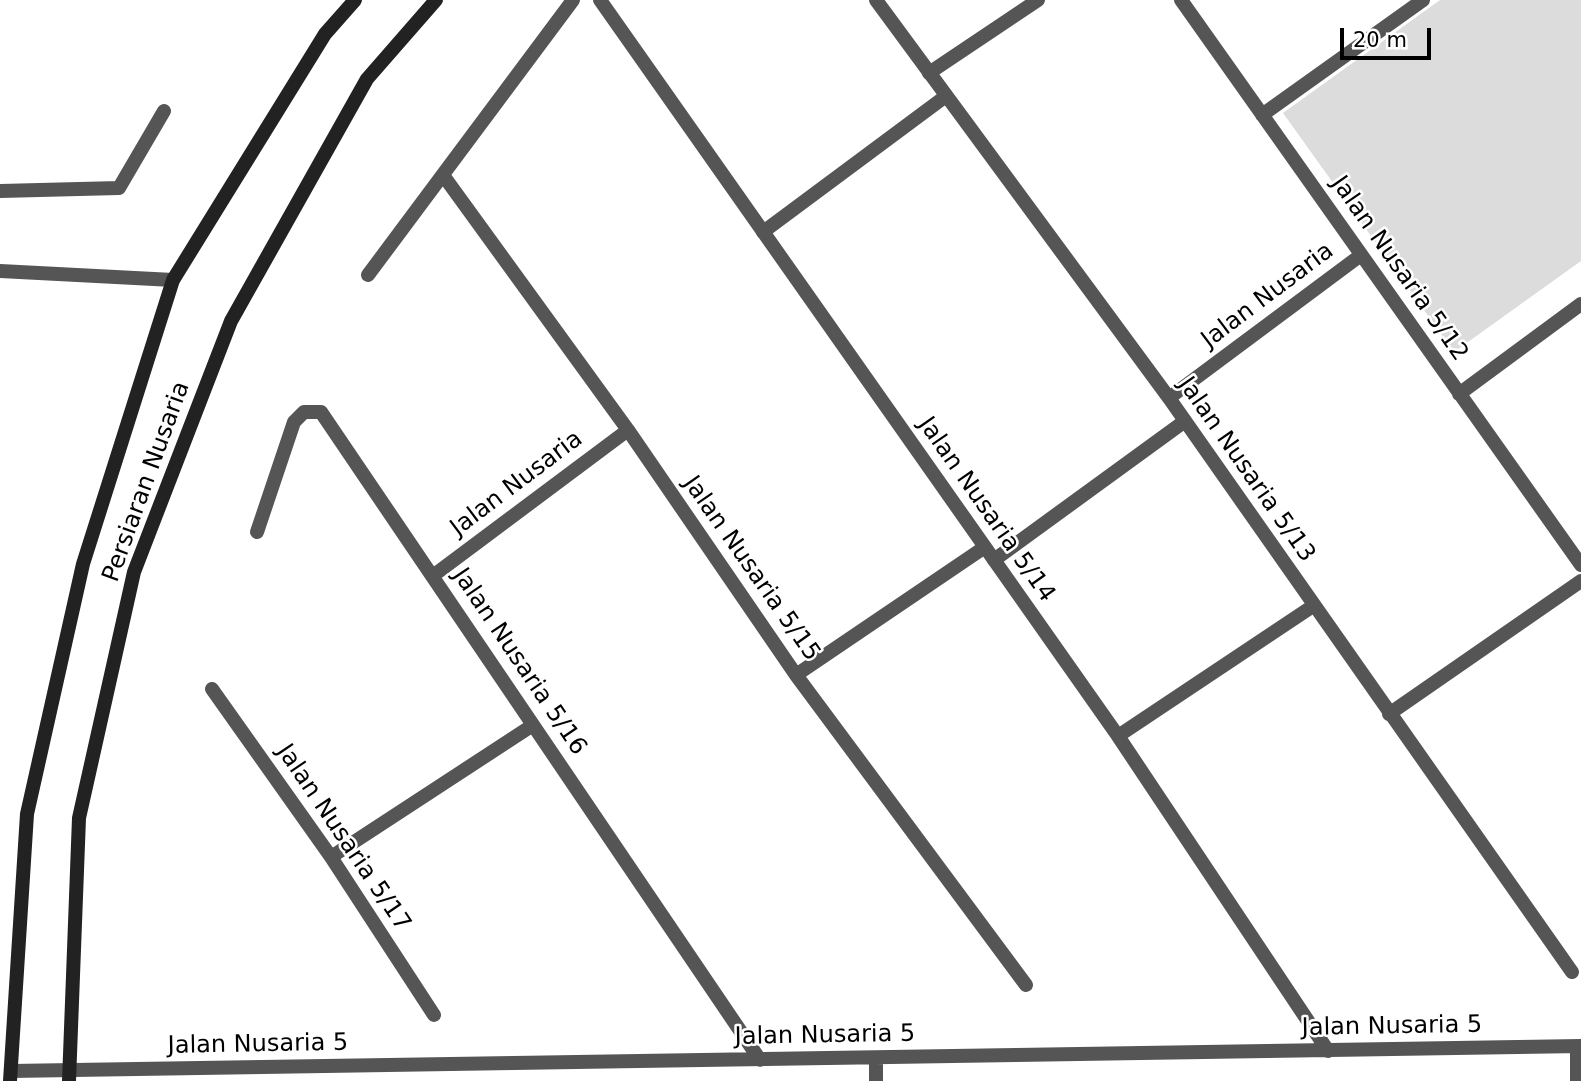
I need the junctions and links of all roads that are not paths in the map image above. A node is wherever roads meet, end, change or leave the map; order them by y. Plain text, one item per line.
1 (355, 0) edge
2 (436, 0) edge
3 (573, 0) edge
4 (600, 0) edge
5 (876, 0) edge
6 (1038, 0) edge
7 (1181, 0) edge
8 (1423, 0) edge
9 (929, 73) junction
10 (946, 96) junction
11 (164, 111) dead end
12 (1262, 115) junction
13 (443, 175) junction
14 (0, 191) edge
15 (763, 232) junction
16 (1361, 255) junction
17 (0, 271) edge
18 (368, 275) dead end
19 (173, 280) junction
20 (1581, 304) edge
21 (1460, 394) junction
22 (1169, 398) junction
23 (1185, 421) junction
24 (628, 430) junction
25 (257, 532) dead end
26 (985, 547) junction
27 (994, 560) junction
28 (1581, 565) edge
29 (434, 575) junction
30 (1581, 581) edge
31 (1313, 606) junction
32 (796, 675) junction
33 (212, 689) dead end
34 (1389, 713) junction
35 (533, 724) junction
36 (1118, 736) junction
37 (331, 857) junction
38 (1572, 972) dead end
39 (1026, 985) dead end
40 (434, 1015) dead end
41 (1579, 1046) edge
42 (1328, 1051) junction
43 (876, 1058) junction
44 (760, 1060) junction
45 (10, 1076) edge
46 (69, 1076) edge
47 (876, 1081) edge
48 (1577, 1081) edge

1 - 19 street, Persiaran Nusaria
2 - 46 street, Persiaran Nusaria
3 - 13 street
4 - 15 street, Jalan Nusaria 5/14
5 - 9 street, Jalan Nusaria 5/13
6 - 9 street
7 - 12 street, Jalan Nusaria 5/12
8 - 12 street
9 - 10 street, Jalan Nusaria 5/13
10 - 15 street
10 - 22 street, Jalan Nusaria 5/13
11 - 14 street
12 - 16 street, Jalan Nusaria 5/12
13 - 18 street
13 - 24 street, Jalan Nusaria 5/15
15 - 26 street, Jalan Nusaria 5/14
16 - 21 street, Jalan Nusaria 5/12
16 - 22 street, Jalan Nusaria
17 - 19 street
19 - 45 street, Persiaran Nusaria
20 - 21 street
21 - 28 street, Jalan Nusaria 5/12
22 - 23 street, Jalan Nusaria 5/13
23 - 27 street
23 - 31 street, Jalan Nusaria 5/13
24 - 29 street, Jalan Nusaria
24 - 32 street, Jalan Nusaria 5/15
25 - 29 street, Jalan Nusaria 5/16
26 - 27 street, Jalan Nusaria 5/14
26 - 32 street
27 - 36 street, Jalan Nusaria 5/14
29 - 35 street, Jalan Nusaria 5/16
30 - 34 street
31 - 34 street, Jalan Nusaria 5/13
31 - 36 street
32 - 39 street, Jalan Nusaria 5/15
33 - 37 street, Jalan Nusaria 5/17
34 - 38 street, Jalan Nusaria 5/13
35 - 37 street
35 - 44 street, Jalan Nusaria 5/16
36 - 42 street, Jalan Nusaria 5/14
37 - 40 street, Jalan Nusaria 5/17
41 - 42 street, Jalan Nusaria 5
41 - 48 street
42 - 43 street, Jalan Nusaria 5
43 - 44 street, Jalan Nusaria 5
43 - 47 street
44 - 46 street, Jalan Nusaria 5
45 - 46 street

